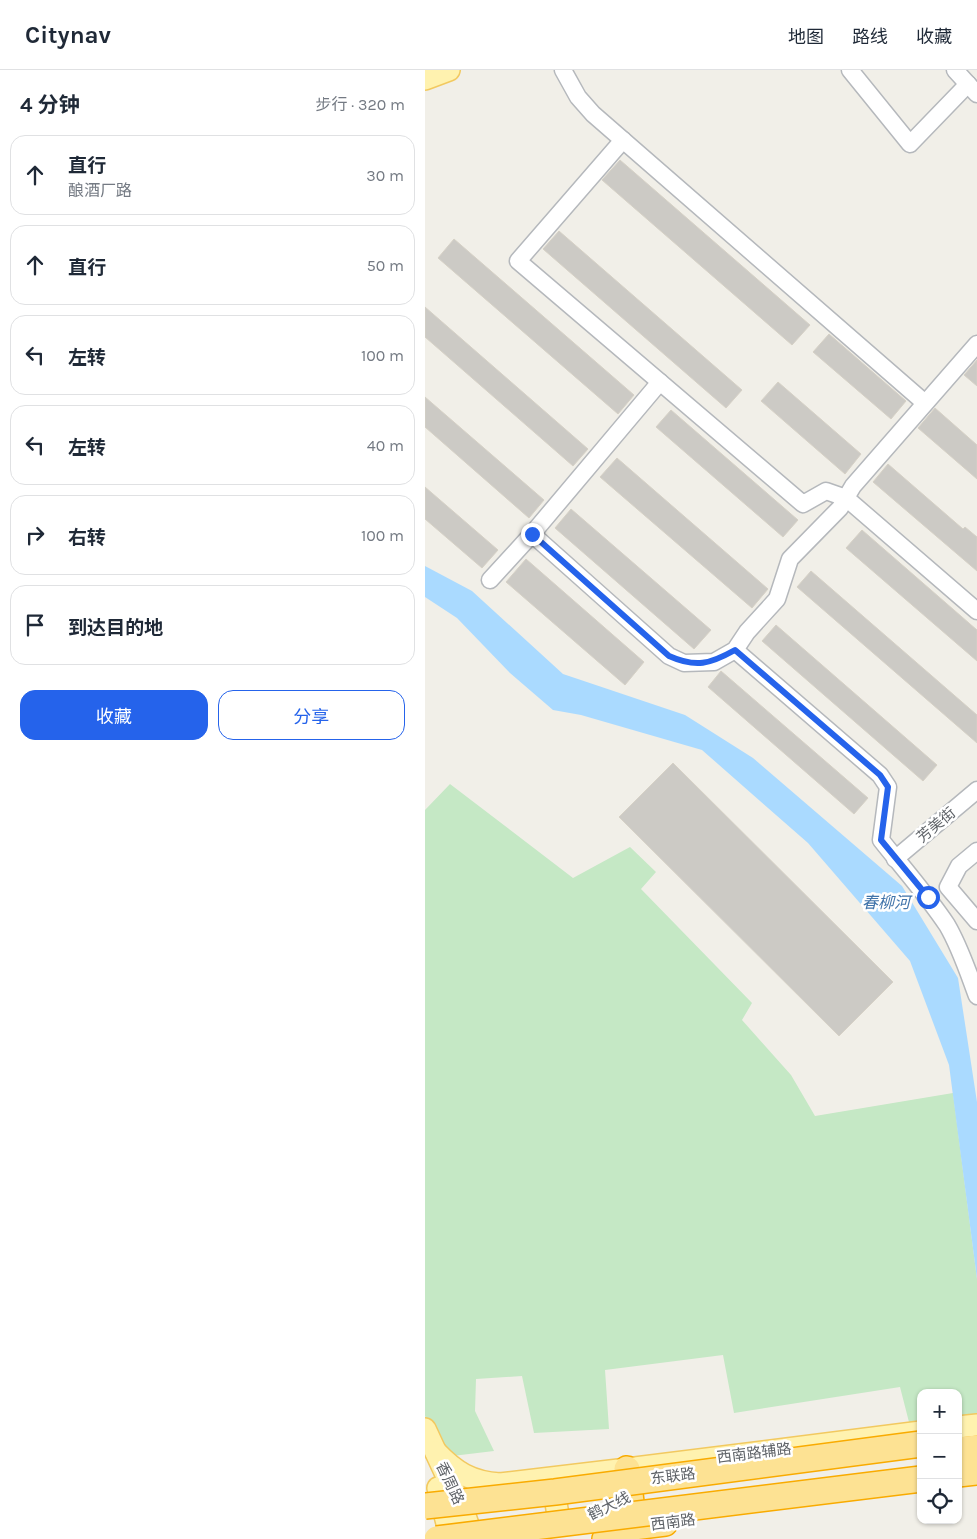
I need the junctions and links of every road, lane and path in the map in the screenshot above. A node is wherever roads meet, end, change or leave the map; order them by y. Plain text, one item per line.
1 (449, 70) edge
2 (563, 70) edge
3 (850, 70) edge
4 (955, 70) edge
5 (425, 79) edge
6 (973, 89) edge
7 (623, 140) junction
8 (977, 344) edge
9 (660, 382) junction
10 (925, 403) junction
11 (846, 498) junction
12 (532, 534) junction
13 (490, 580) dead end
14 (977, 611) edge
15 (735, 650) junction
16 (977, 790) edge
17 (977, 850) edge
18 (895, 859) junction
19 (977, 921) edge
20 (977, 996) edge
21 (977, 1425) edge
22 (962, 1427) edge
23 (425, 1429) edge
24 (917, 1433) edge
25 (977, 1437) edge
26 (962, 1439) edge
27 (917, 1445) edge
28 (977, 1448) edge
29 (962, 1450) edge
30 (430, 1454) edge
31 (917, 1456) edge
32 (627, 1469) junction
33 (977, 1472) edge
34 (962, 1474) edge
35 (917, 1479) edge
36 (977, 1483) edge
37 (962, 1485) edge
38 (917, 1491) edge
39 (557, 1519) edge
40 (445, 1521) edge
41 (634, 1527) junction
42 (425, 1530) edge
43 (605, 1539) edge

1 - 5 main road
2 - 7 street
3 - 6 street
4 - 6 street
7 - 9 street
7 - 10 street
8 - 10 street
9 - 11 street
9 - 12 street
10 - 11 street
11 - 14 street
11 - 15 street
12 - 13 street
12 - 15 street
15 - 18 street
16 - 18 street, 芳美街
17 - 19 street
18 - 20 street
21 - 22 main road
23 - 30 main road, 香周路
24 - 32 main road, 西南路辅路
25 - 26 highway
27 - 40 highway, 东联路, bridge
28 - 29 highway
30 - 32 main road
30 - 40 main road, 香周路
31 - 39 highway, 鹤大线, bridge
32 - 39 main road, 西南路辅路
32 - 41 highway
33 - 34 highway
35 - 40 highway, bridge
36 - 37 highway
38 - 41 highway, 西南路
39 - 40 main road, 西南路辅路
39 - 41 main road, 西南路
40 - 42 main road
41 - 43 highway, 鹤大线

